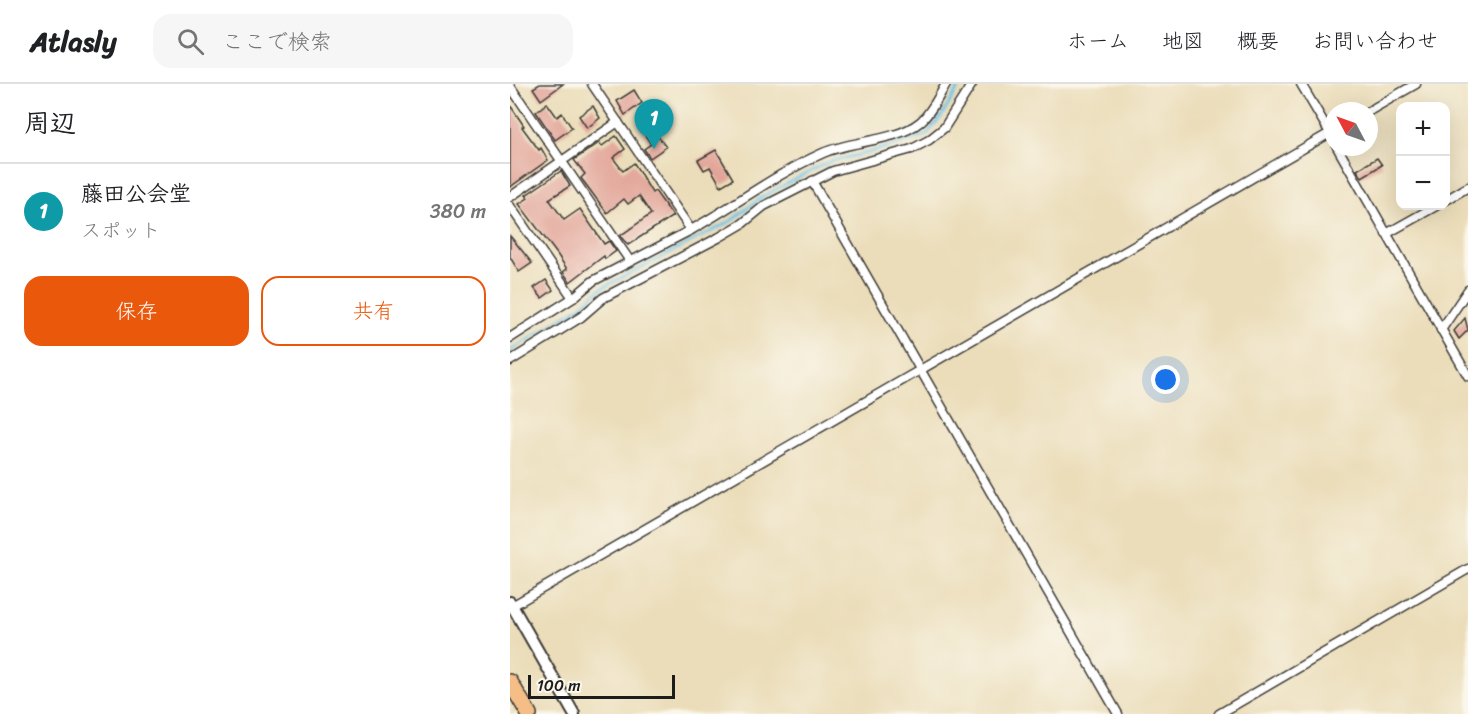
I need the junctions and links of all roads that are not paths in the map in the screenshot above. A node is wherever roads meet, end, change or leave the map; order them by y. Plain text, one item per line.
1 (592, 84) edge
2 (946, 84) edge
3 (972, 84) edge
4 (1302, 84) edge
5 (1416, 84) edge
6 (510, 86) edge
7 (1378, 106) edge
8 (1324, 121) edge
9 (618, 122) junction
10 (1324, 140) edge
11 (1342, 156) edge
12 (562, 162) junction
13 (812, 181) junction
14 (1468, 187) edge
15 (510, 197) edge
16 (1450, 198) edge
17 (510, 206) edge
18 (1429, 210) edge
19 (691, 230) junction
20 (1386, 234) junction
21 (630, 261) junction
22 (1468, 290) edge
23 (573, 298) junction
24 (1441, 330) junction
25 (510, 338) edge
26 (510, 361) edge
27 (921, 370) junction
28 (1468, 376) edge
29 (1468, 569) edge
30 (511, 605) edge
31 (510, 682) edge
32 (529, 714) edge
33 (574, 714) edge
34 (1118, 714) edge
35 (1219, 714) edge

1 - 9 street
2 - 19 street
3 - 13 street
4 - 8 street
5 - 7 street
6 - 12 street
9 - 12 street
9 - 19 street
10 - 27 street
11 - 20 street
12 - 15 street
12 - 21 street
13 - 26 street
13 - 27 street
14 - 16 street
17 - 23 street
18 - 20 street
19 - 21 street
20 - 24 street
21 - 23 street
22 - 24 street
23 - 25 street
24 - 28 street
27 - 30 street
27 - 34 street
29 - 35 street
30 - 33 street
31 - 32 highway

